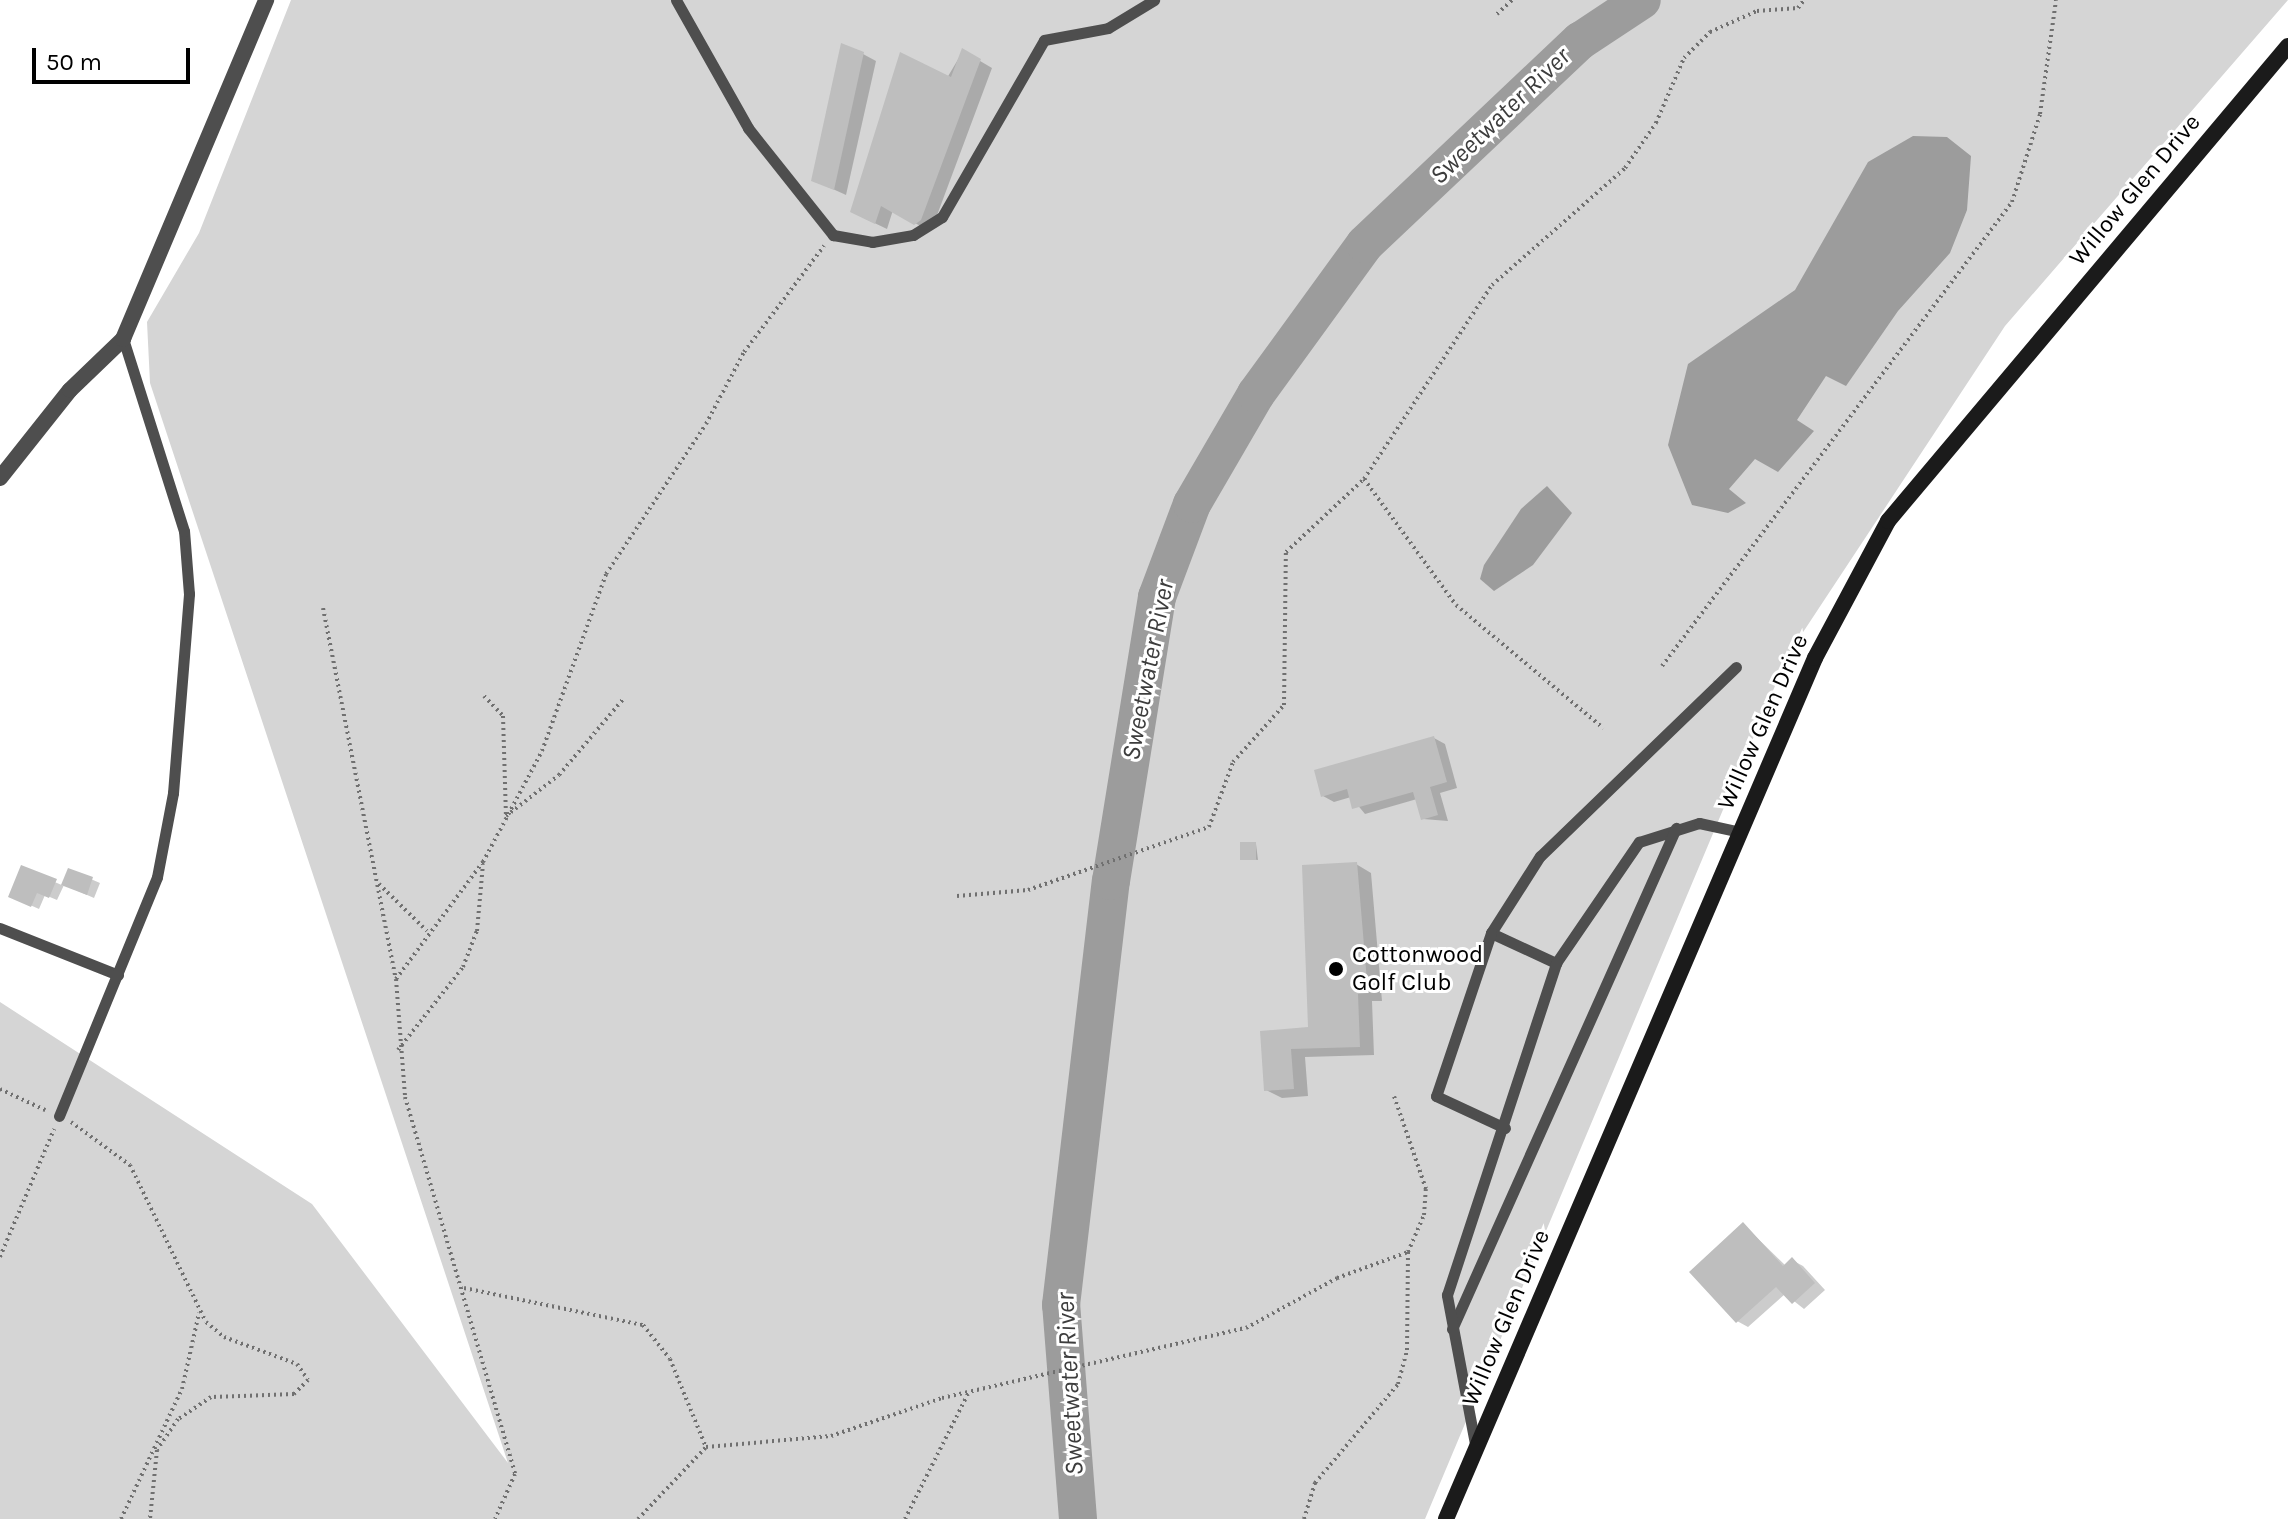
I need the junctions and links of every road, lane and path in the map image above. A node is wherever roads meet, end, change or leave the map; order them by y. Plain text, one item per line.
1 (266, 0) edge
2 (676, 0) edge
3 (1154, 0) edge
4 (1512, 0) edge
5 (1804, 0) edge
6 (2056, 0) edge
7 (1497, 14) dead end
8 (2288, 46) edge
9 (833, 235) junction
10 (123, 339) junction
11 (0, 478) edge
12 (1364, 479) junction
13 (323, 608) dead end
14 (1662, 666) dead end
15 (1736, 667) dead end
16 (484, 696) dead end
17 (624, 698) dead end
18 (1603, 728) dead end
19 (506, 816) junction
20 (1676, 828) junction
21 (1741, 832) junction
22 (483, 862) junction
23 (377, 883) junction
24 (957, 896) dead end
25 (0, 928) edge
26 (428, 931) junction
27 (1491, 933) junction
28 (1556, 963) junction
29 (118, 975) junction
30 (396, 979) junction
31 (397, 1051) junction
32 (0, 1089) edge
33 (1394, 1096) dead end
34 (59, 1116) junction
35 (1505, 1128) junction
36 (1408, 1252) junction
37 (0, 1257) edge
38 (463, 1288) junction
39 (199, 1311) junction
40 (1452, 1329) junction
41 (968, 1394) junction
42 (706, 1447) junction
43 (1476, 1450) junction
44 (121, 1519) edge
45 (150, 1519) edge
46 (495, 1519) edge
47 (638, 1519) edge
48 (905, 1519) edge
49 (1304, 1519) edge
50 (1446, 1519) edge

1 - 10 street
2 - 9 lane
3 - 9 lane
4 - 7 path
5 - 12 path
6 - 14 path
8 - 21 main road, Willow Glen Drive
9 - 19 path
10 - 11 street
10 - 29 lane
12 - 18 path
12 - 24 path
13 - 23 path
15 - 27 lane
16 - 19 path
17 - 19 path
19 - 22 path
20 - 21 lane
20 - 28 lane
20 - 40 lane
21 - 43 main road, Willow Glen Drive
22 - 26 path
22 - 31 path
23 - 26 path
23 - 30 path
25 - 29 lane
26 - 30 path
27 - 28 lane
27 - 35 lane
28 - 35 lane
29 - 34 lane
30 - 31 path
31 - 38 path
32 - 34 path
33 - 36 path
34 - 37 path
34 - 39 path
35 - 40 lane
36 - 41 path
36 - 49 path
38 - 42 path
38 - 46 path
39 - 44 path
39 - 45 path
40 - 43 lane
41 - 42 path
41 - 48 path
42 - 47 path
43 - 50 main road, Willow Glen Drive

